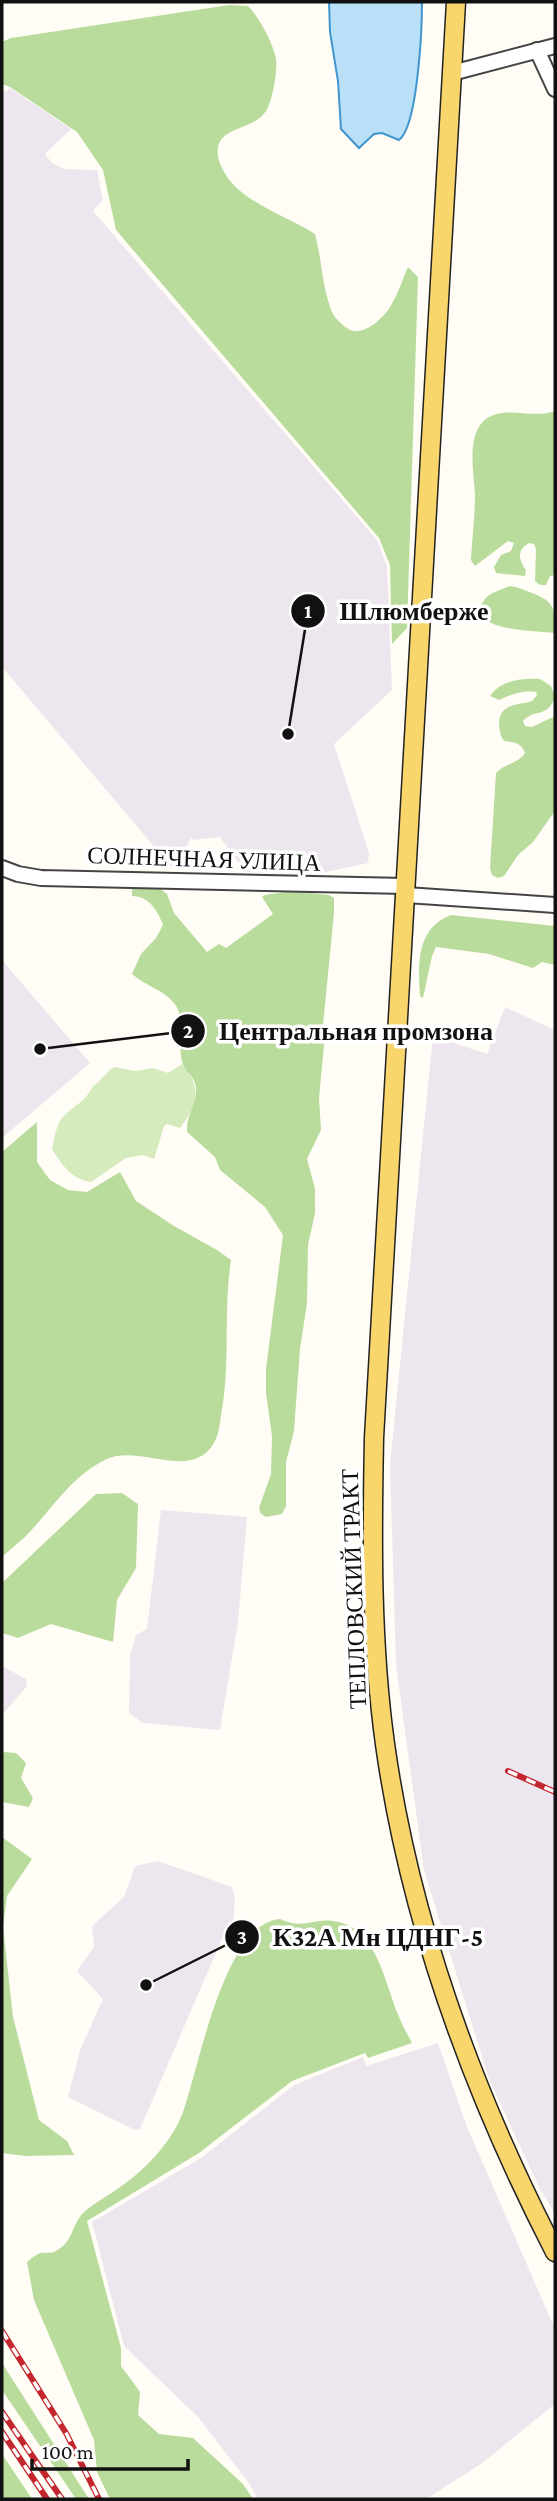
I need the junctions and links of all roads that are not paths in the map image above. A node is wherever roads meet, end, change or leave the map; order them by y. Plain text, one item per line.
1 (456, 2) edge
2 (555, 46) edge
3 (537, 50) junction
4 (452, 73) junction
5 (555, 89) edge
6 (2, 868) edge
7 (406, 890) junction
8 (555, 905) edge
9 (555, 2252) edge

1 - 4 main road, ТЕПЛОВСКИЙ ТРАКТ
2 - 3 street
3 - 4 street
3 - 5 street
4 - 7 main road, ТЕПЛОВСКИЙ ТРАКТ
6 - 7 street, СОЛНЕЧНАЯ УЛИЦА
7 - 8 street, СОЛНЕЧНАЯ УЛИЦА
7 - 9 main road, ТЕПЛОВСКИЙ ТРАКТ

